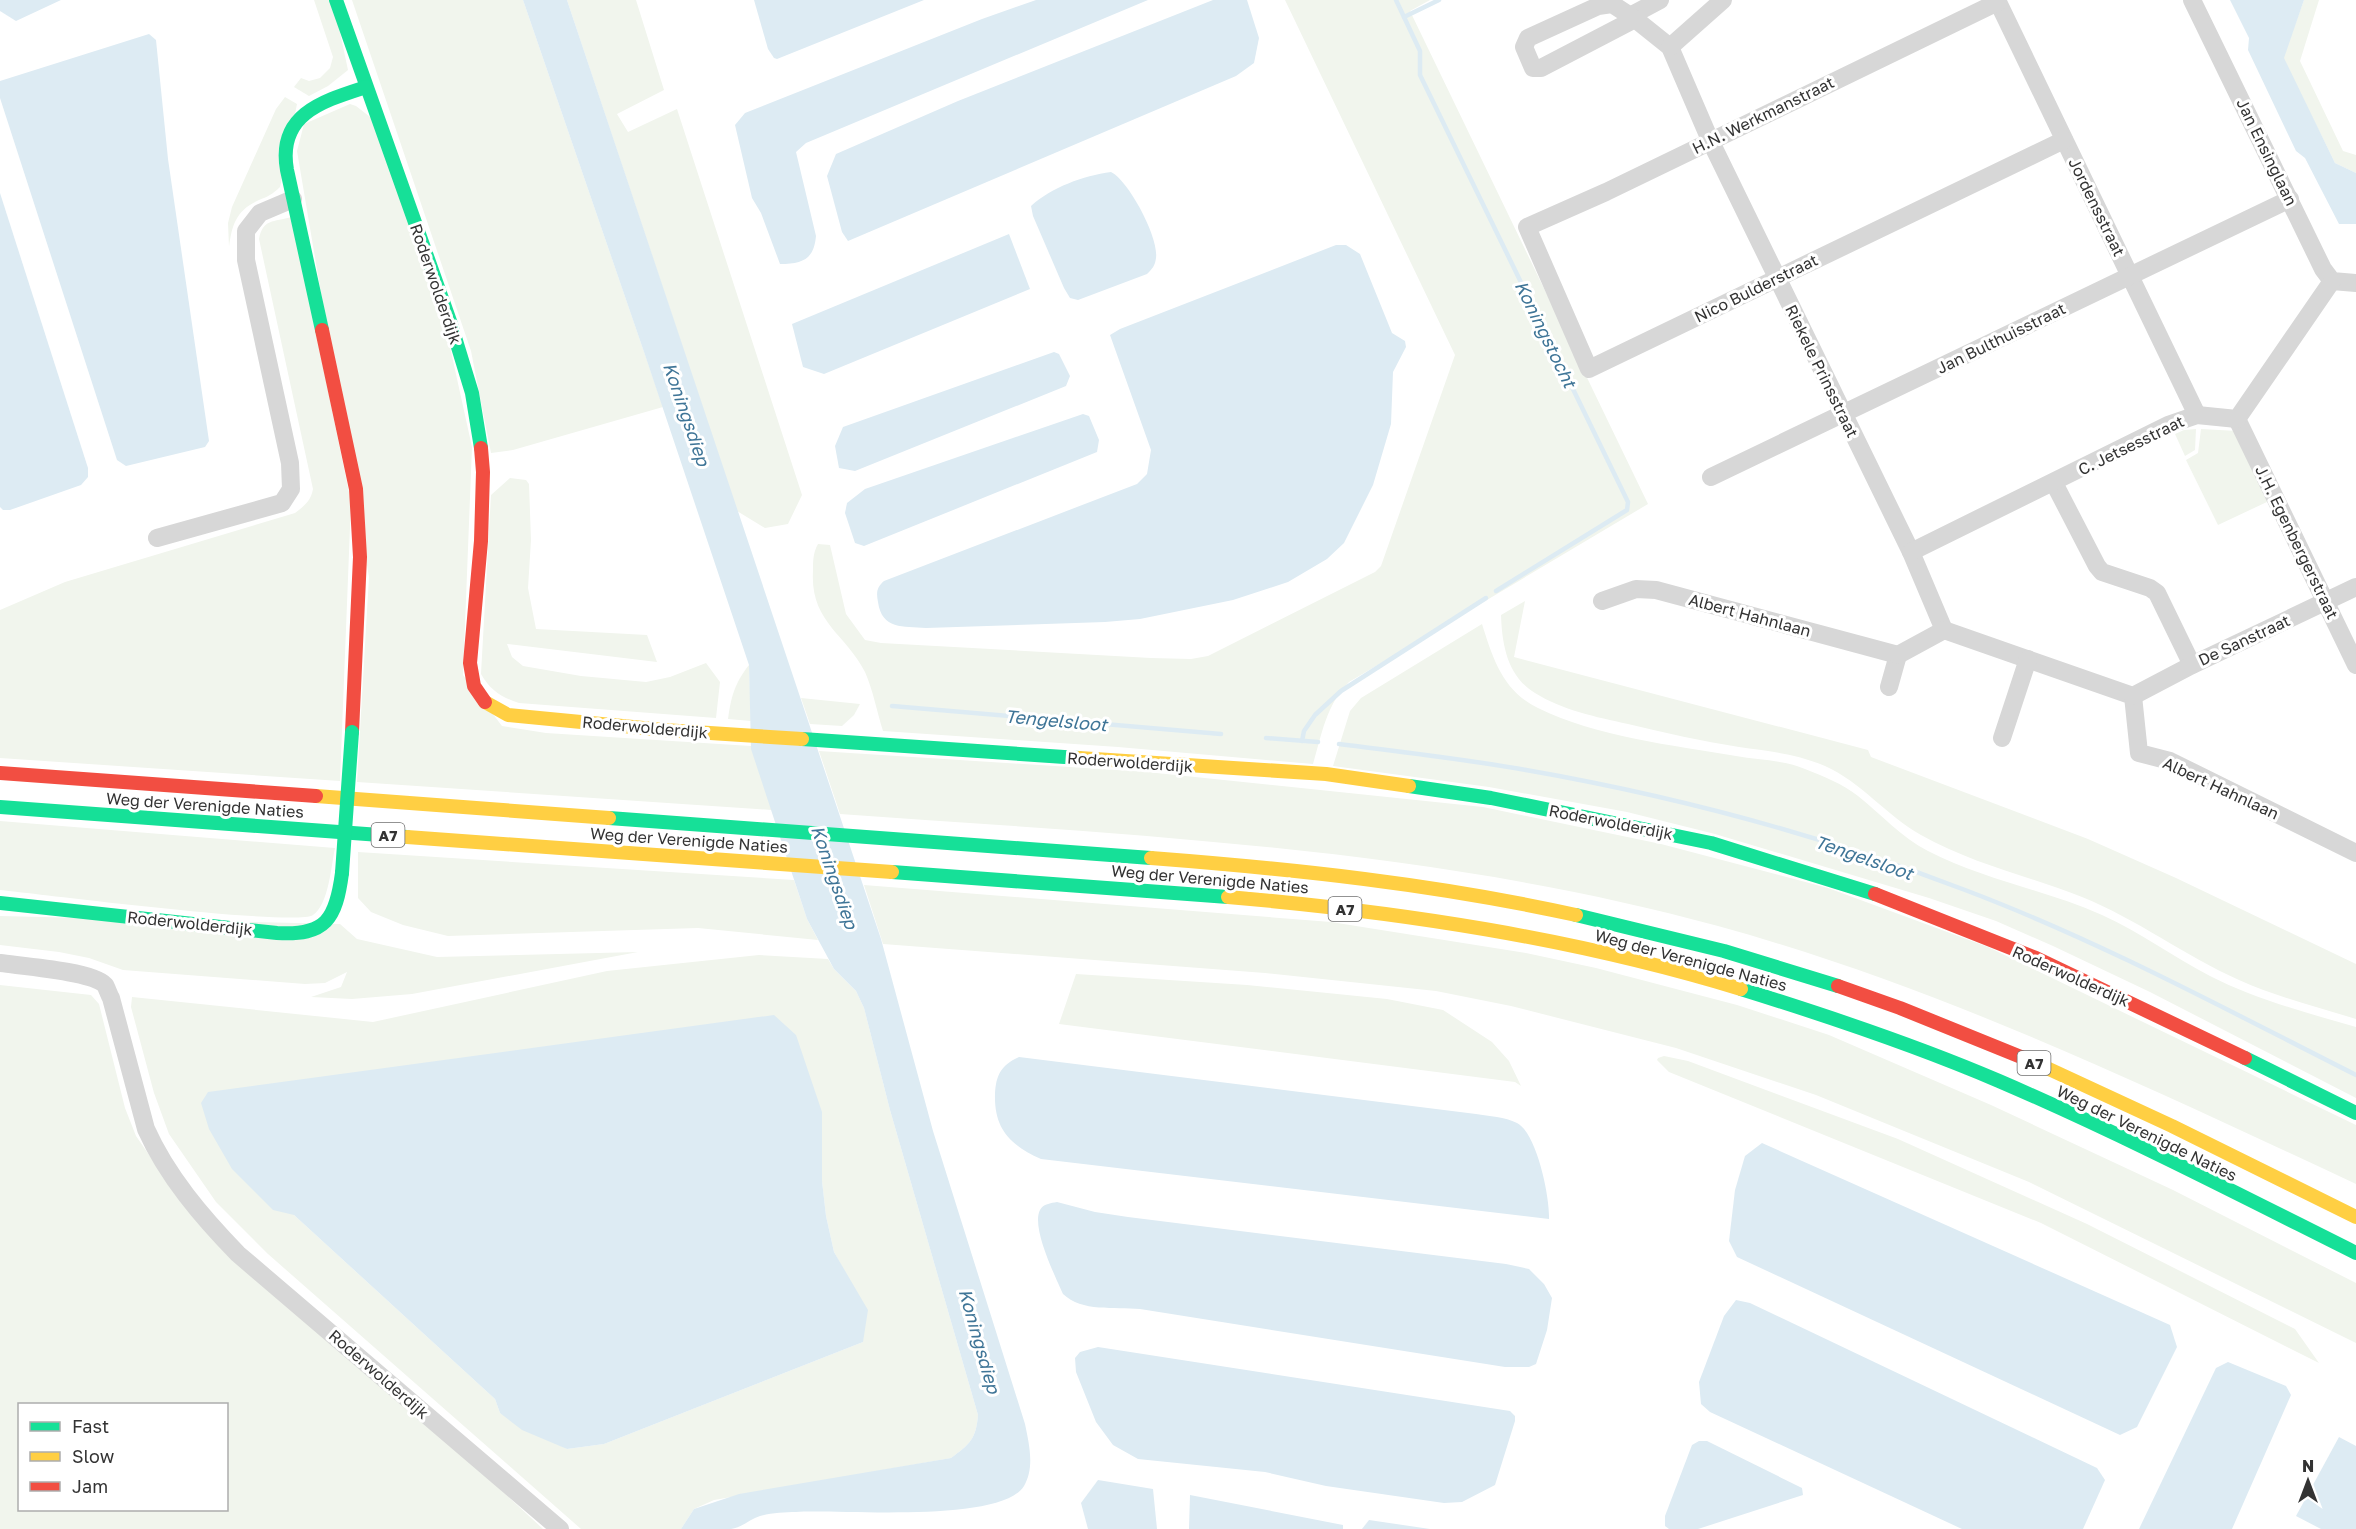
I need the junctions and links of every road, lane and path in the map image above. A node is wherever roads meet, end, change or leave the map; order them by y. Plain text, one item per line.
1 (336, 0) edge
2 (1660, 0) edge
3 (1723, 0) edge
4 (2192, 0) edge
5 (1997, 1) edge
6 (1633, 18) junction
7 (1670, 47) junction
8 (366, 87) junction
9 (1710, 140) junction
10 (2064, 140) junction
11 (293, 199) junction
12 (2290, 199) junction
13 (1527, 227) joint
14 (2130, 276) junction
15 (1776, 277) junction
16 (2332, 281) junction
17 (2356, 283) edge
18 (1843, 415) junction
19 (2197, 415) junction
20 (2237, 419) junction
21 (1711, 477) dead end
22 (2055, 483) junction
23 (158, 538) dead end
24 (1911, 552) junction
25 (2356, 587) edge
26 (1602, 601) dead end
27 (2326, 601) junction
28 (1944, 630) junction
29 (1898, 655) junction
30 (2028, 659) junction
31 (2192, 665) junction
32 (2356, 665) edge
33 (1889, 687) dead end
34 (2133, 696) junction
35 (2002, 738) dead end
36 (0, 773) edge
37 (0, 807) edge
38 (2356, 853) edge
39 (0, 903) edge
40 (0, 963) edge
41 (2356, 1113) edge
42 (2270, 1211) junction
43 (2352, 1215) edge
44 (2356, 1253) edge
45 (2356, 1261) edge
46 (560, 1529) edge

1 - 8 main road, Roderwolderdijk
2 - 6 street
3 - 7 street
4 - 12 street, Jan Ensinglaan
5 - 9 street, H.N. Werkmanstraat
5 - 10 street, Jordensstraat
6 - 6 street
6 - 7 street
7 - 9 street, Riekele Prinsstraat
8 - 11 main road, Roderwolderdijk
8 - 41 main road, Roderwolderdijk
9 - 13 street, H.N. Werkmanstraat
9 - 15 street, Riekele Prinsstraat
10 - 14 street, Jordensstraat
10 - 15 street, Nico Bulderstraat
11 - 23 street
11 - 39 main road, Roderwolderdijk, bridge
12 - 14 street, Jan Bulthuisstraat
12 - 16 street, Jan Ensinglaan
13 - 15 street, Nico Bulderstraat
14 - 18 street, Jan Bulthuisstraat
14 - 19 street, Jordensstraat
15 - 18 street, Riekele Prinsstraat
16 - 17 street
16 - 20 street
18 - 21 street, Jan Bulthuisstraat
18 - 24 street, Riekele Prinsstraat
19 - 20 street, C. Jetsesstraat
19 - 22 street, C. Jetsesstraat
20 - 27 street, J.H. Egenbergerstraat
22 - 24 street, C. Jetsesstraat
22 - 31 street
24 - 28 street, Riekele Prinsstraat
25 - 27 street, De Sanstraat
26 - 29 street, Albert Hahnlaan
27 - 31 street, De Sanstraat
27 - 32 street, J.H. Egenbergerstraat
28 - 29 street
28 - 30 street
29 - 33 street
30 - 34 street
30 - 35 street
31 - 34 street, De Sanstraat
34 - 38 street, Albert Hahnlaan
36 - 43 main road, Weg der Verenigde Naties / A7
37 - 42 main road, Weg der Verenigde Naties / A7
40 - 46 street, Roderwolderdijk
42 - 44 main road, Weg der Verenigde Naties / A7
42 - 45 main road, A7

